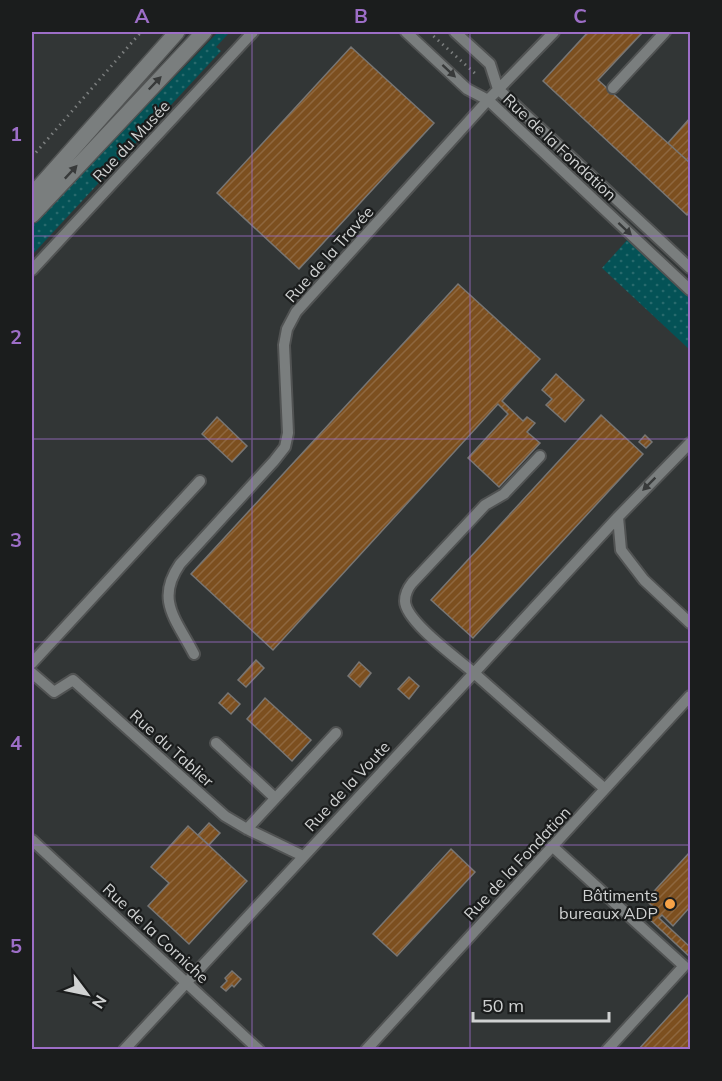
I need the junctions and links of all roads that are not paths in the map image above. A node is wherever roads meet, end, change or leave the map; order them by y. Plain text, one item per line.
1 (177, 32) edge
2 (204, 32) edge
3 (253, 32) edge
4 (406, 32) edge
5 (455, 32) edge
6 (554, 32) edge
7 (665, 32) edge
8 (613, 88) dead end
9 (498, 89) junction
10 (488, 100) junction
11 (32, 195) edge
12 (32, 215) edge
13 (690, 268) edge
14 (32, 270) edge
15 (689, 284) edge
16 (690, 443) edge
17 (540, 456) dead end
18 (200, 481) dead end
19 (618, 517) junction
20 (690, 623) edge
21 (194, 654) dead end
22 (32, 663) edge
23 (474, 673) junction
24 (32, 674) edge
25 (690, 696) edge
26 (336, 733) dead end
27 (216, 744) dead end
28 (605, 789) junction
29 (275, 798) junction
30 (247, 829) junction
31 (32, 840) edge
32 (552, 846) junction
33 (303, 856) junction
34 (187, 982) junction
35 (124, 1050) edge
36 (259, 1050) edge
37 (366, 1050) edge
38 (607, 1050) edge

1 - 11 main road
12 -> 2 main road
3 - 14 lane, Rue du Musée
4 -> 10 lane, Rue de la Fondation
5 - 9 lane, Rue de la Fondation
6 - 9 lane, Rue de la Travée
7 - 8 lane
9 - 10 lane, Rue de la Travée
9 - 13 lane, Rue de la Fondation
10 -> 15 lane, Rue de la Fondation
10 - 21 lane, Rue de la Travée
16 -> 19 lane
17 - 23 lane
18 - 22 lane
19 - 20 lane
19 - 23 lane, Rue de la Voute
23 - 28 lane
23 - 33 lane, Rue de la Voute
24 - 30 lane, Rue du Tablier
25 - 28 lane, Rue de la Fondation
26 - 29 lane
27 - 29 lane
28 - 32 lane, Rue de la Fondation
29 - 30 lane
30 - 33 lane, Rue du Tablier
31 - 34 lane, Rue de la Corniche
32 - 37 lane, Rue de la Fondation
32 - 38 lane
33 - 34 lane, Rue de la Voute
34 - 35 lane, Rue de la Voute
34 - 36 lane, Rue de la Corniche

